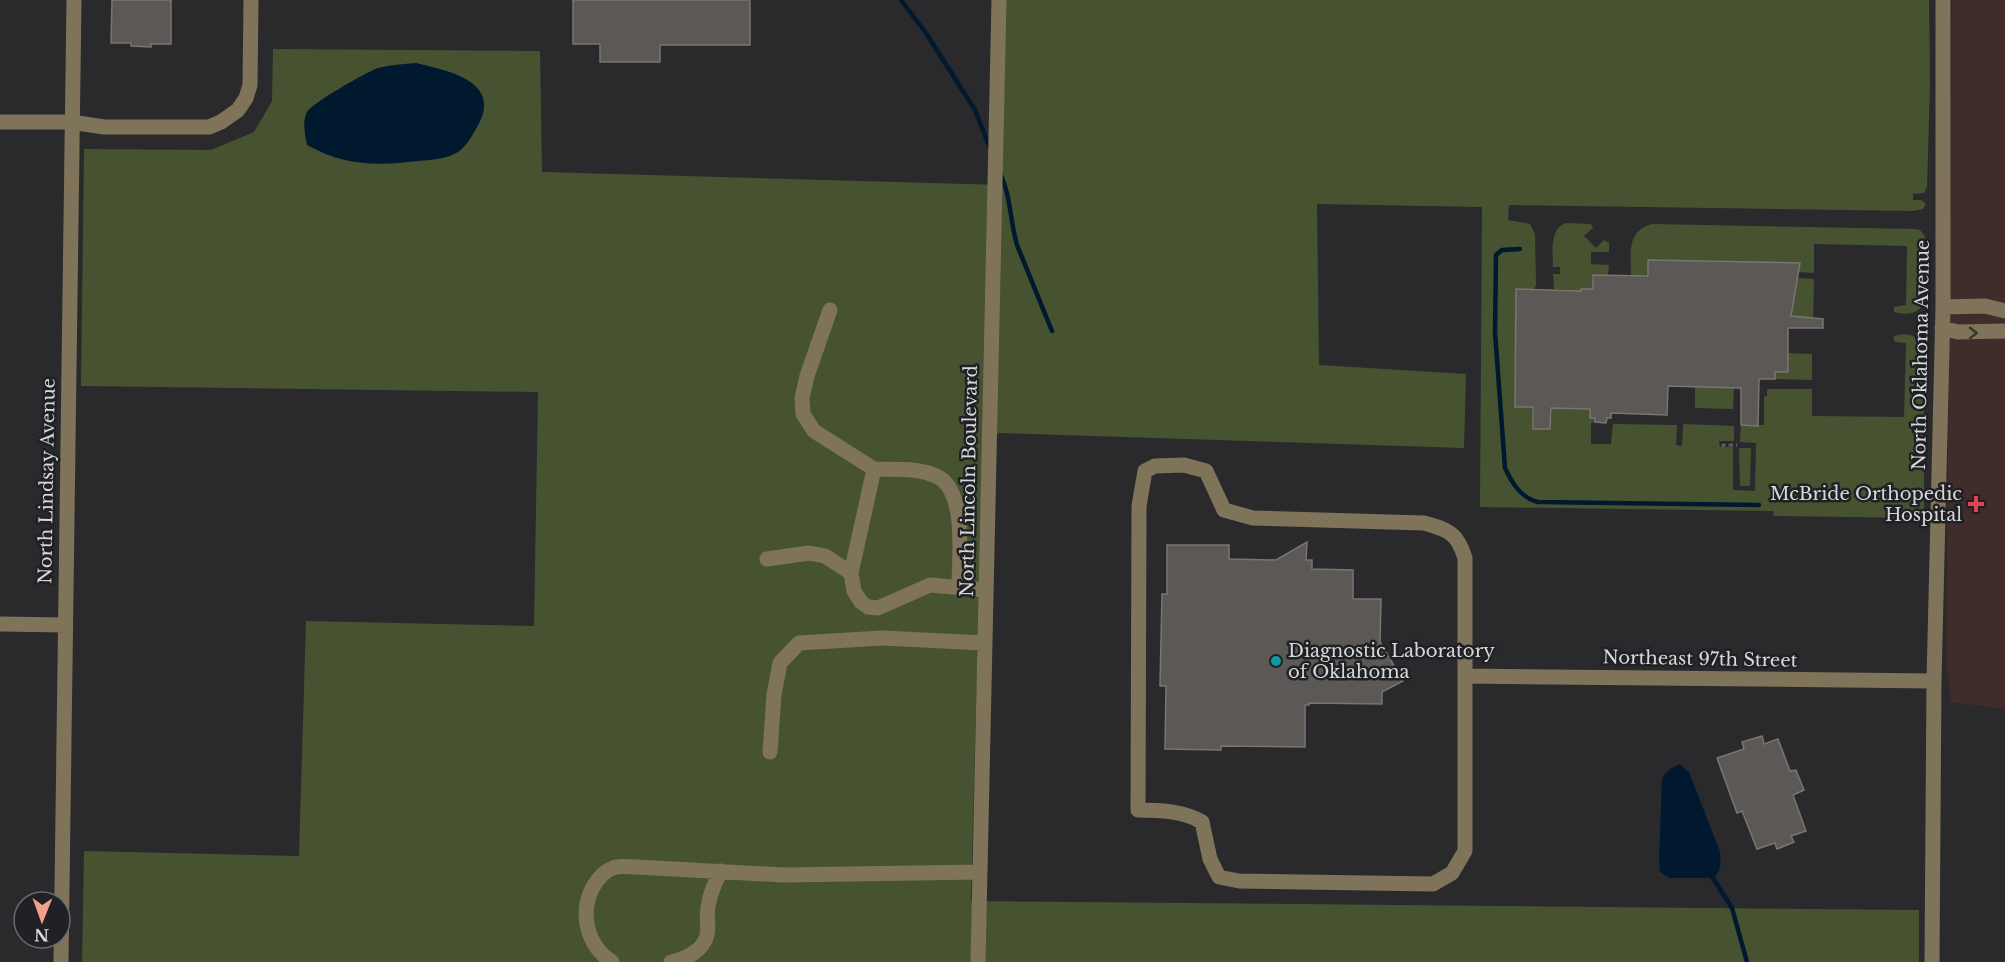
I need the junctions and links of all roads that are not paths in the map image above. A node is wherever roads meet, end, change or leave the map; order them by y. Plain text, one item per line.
1 (74, 0) edge
2 (251, 0) edge
3 (999, 0) edge
4 (1943, 0) edge
5 (0, 122) edge
6 (71, 122) junction
7 (1942, 307) junction
8 (830, 310) dead end
9 (2005, 311) edge
10 (1942, 328) junction
11 (2005, 331) edge
12 (874, 469) junction
13 (767, 559) dead end
14 (851, 573) junction
15 (958, 587) junction
16 (986, 590) junction
17 (0, 624) edge
18 (65, 625) junction
19 (984, 643) junction
20 (1466, 676) junction
21 (1934, 681) junction
22 (770, 753) dead end
23 (722, 872) junction
24 (980, 872) junction
25 (62, 962) edge
26 (612, 962) edge
27 (671, 962) edge
28 (978, 962) edge
29 (1932, 962) edge

1 - 6 street, North Lindsay Avenue
2 - 6 street
3 - 16 street, North Lincoln Boulevard
4 - 7 street, North Oklahoma Avenue
5 - 6 street
6 - 18 street, North Lindsay Avenue
7 - 9 street
7 - 10 street, North Oklahoma Avenue
8 - 12 street
10 -> 11 street
10 - 21 street, North Oklahoma Avenue
12 - 14 street
12 - 15 street
13 - 14 street
14 - 15 street
15 - 16 street
16 - 19 street, North Lincoln Boulevard
17 - 18 street
18 - 25 street, North Lindsay Avenue
19 - 22 street
19 - 24 street, North Lincoln Boulevard
20 - 20 street
20 - 21 street, Northeast 97th Street
21 - 29 street, North Oklahoma Avenue
23 - 24 street
23 - 26 street
23 - 27 street
24 - 28 street, North Lincoln Boulevard

